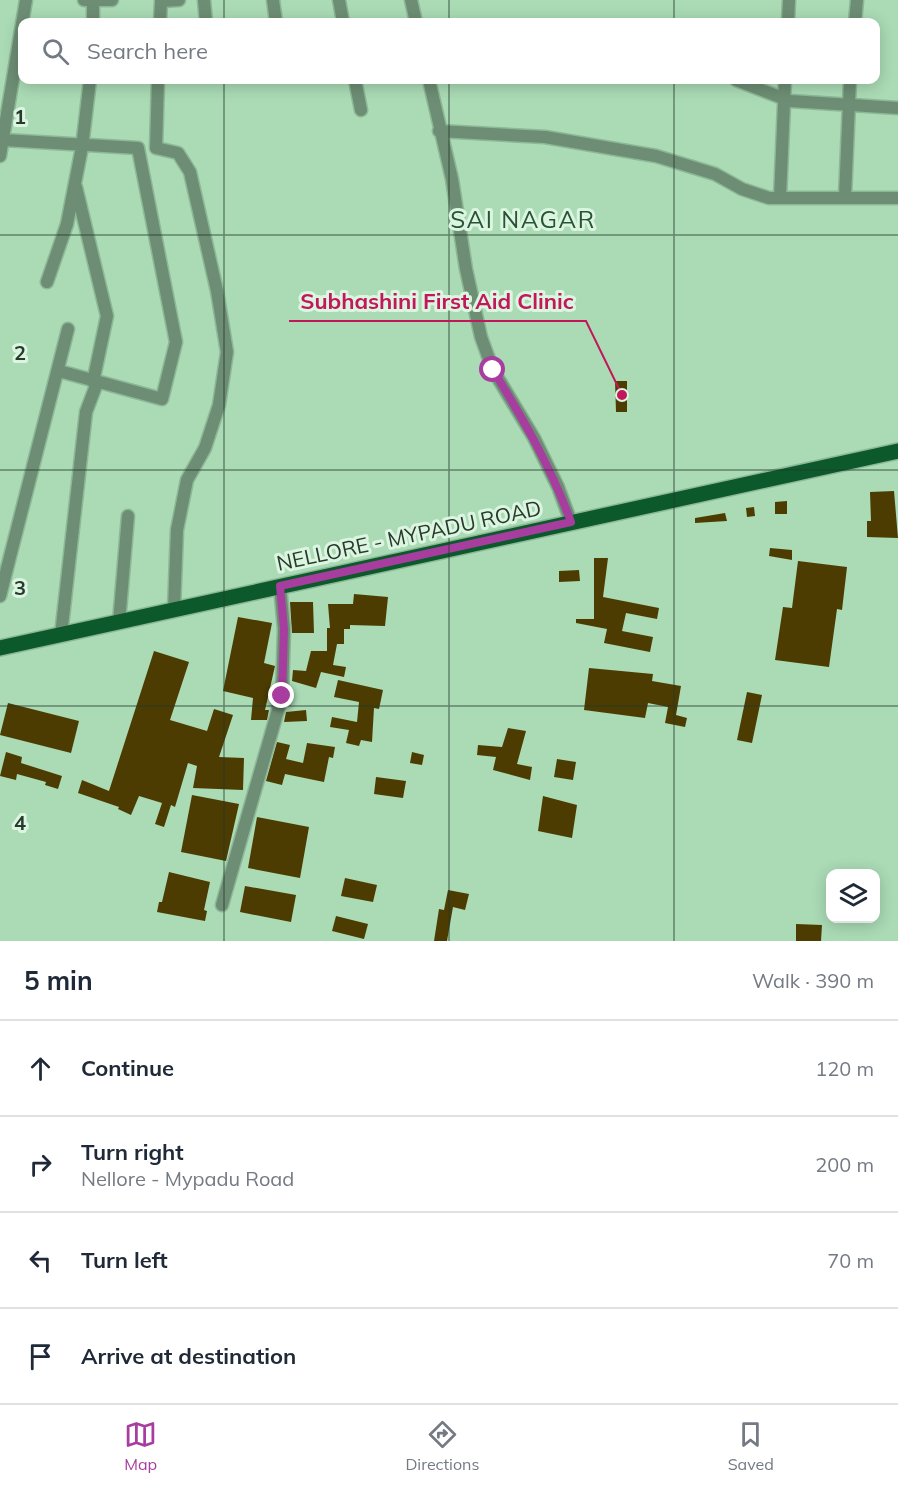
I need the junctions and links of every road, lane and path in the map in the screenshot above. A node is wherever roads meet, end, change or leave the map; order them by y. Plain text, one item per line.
1 (26, 0) edge
2 (112, 0) edge
3 (179, 0) edge
4 (204, 0) edge
5 (273, 0) edge
6 (339, 0) edge
7 (411, 0) edge
8 (789, 0) edge
9 (857, 0) edge
10 (89, 1) edge
11 (23, 18) edge
12 (92, 18) edge
13 (160, 18) edge
14 (206, 18) edge
15 (275, 18) edge
16 (342, 18) edge
17 (415, 18) edge
18 (788, 18) edge
19 (855, 18) edge
20 (18, 51) edge
21 (90, 84) edge
22 (158, 84) edge
23 (356, 84) edge
24 (430, 84) edge
25 (746, 84) edge
26 (785, 84) edge
27 (850, 84) edge
28 (784, 99) junction
29 (849, 106) junction
30 (898, 108) edge
31 (361, 110) dead end
32 (440, 131) junction
33 (4, 140) junction
34 (82, 147) junction
35 (0, 156) edge
36 (75, 183) junction
37 (845, 196) junction
38 (780, 198) junction
39 (898, 198) edge
40 (47, 282) dead end
41 (68, 329) dead end
42 (59, 371) junction
43 (95, 383) junction
44 (898, 451) edge
45 (128, 516) dead end
46 (571, 522) junction
47 (280, 586) junction
48 (0, 596) edge
49 (174, 610) junction
50 (119, 622) junction
51 (61, 635) junction
52 (0, 648) edge
53 (222, 905) dead end

1 - 11 street
2 - 10 street
3 - 13 street
4 - 14 street
5 - 15 street
6 - 16 street
7 - 17 street
8 - 18 street
9 - 19 street
10 - 12 street
20 - 33 street
21 - 34 street
22 - 49 street
23 - 31 street
24 - 32 street
25 - 28 street
26 - 28 street
27 - 29 street
28 - 29 street
28 - 38 street
29 - 30 street
29 - 37 street
32 - 38 street
32 - 46 street
33 - 34 street
33 - 35 street
34 - 36 street
34 - 43 street
36 - 40 street
36 - 43 street
37 - 38 street
37 - 39 street
41 - 42 street
42 - 43 street
42 - 48 street
43 - 51 street
44 - 46 main road, NELLORE - MYPADU ROAD
45 - 50 street
46 - 47 main road, NELLORE - MYPADU ROAD
47 - 49 main road, NELLORE - MYPADU ROAD
47 - 53 street
49 - 50 main road, NELLORE - MYPADU ROAD
50 - 51 main road, NELLORE - MYPADU ROAD
51 - 52 main road, NELLORE - MYPADU ROAD

